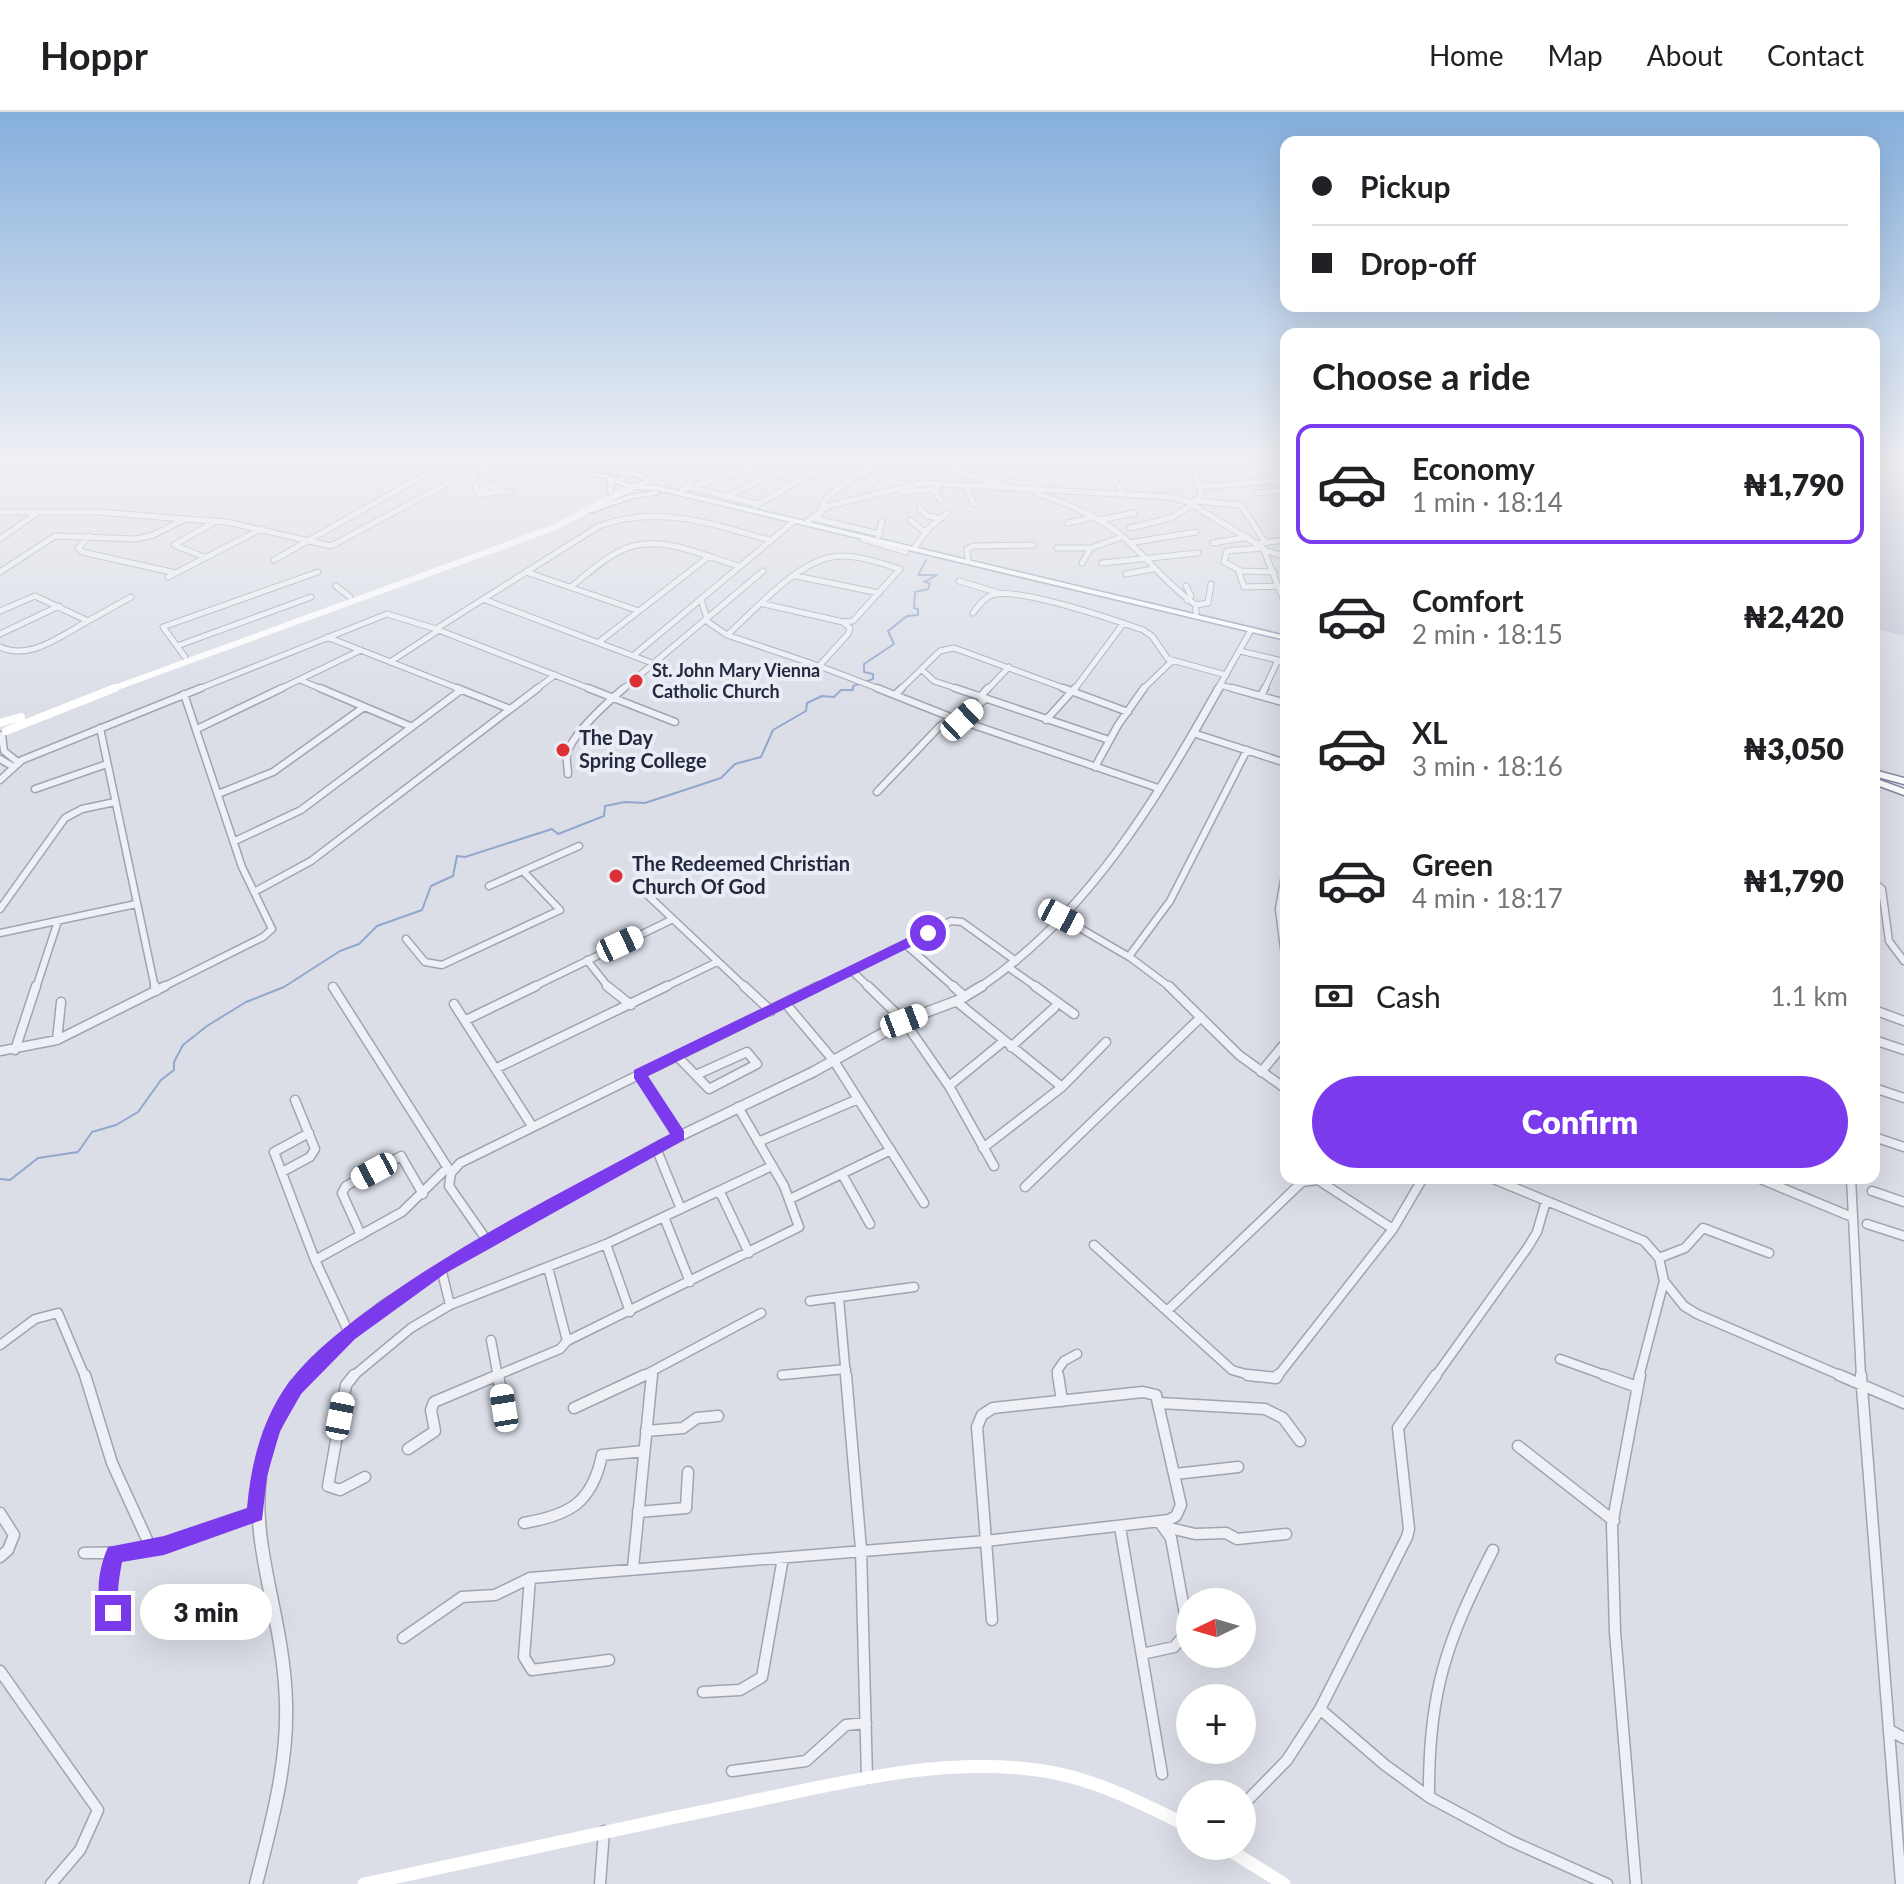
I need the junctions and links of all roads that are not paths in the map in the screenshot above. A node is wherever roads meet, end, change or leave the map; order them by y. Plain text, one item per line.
1 (1129, 543) edge
2 (41, 544) edge
3 (80, 544) edge
4 (176, 544) edge
5 (231, 544) edge
6 (303, 544) edge
7 (315, 544) edge
8 (340, 544) edge
9 (498, 544) edge
10 (510, 544) edge
11 (571, 544) edge
12 (765, 544) edge
13 (872, 544) edge
14 (883, 544) edge
15 (904, 544) edge
16 (918, 544) edge
17 (1103, 544) edge
18 (1258, 544) edge
19 (1271, 544) edge
20 (1013, 545) junction
21 (1033, 545) dead end
22 (1262, 546) junction
23 (884, 547) junction
24 (915, 547) junction
25 (1057, 548) dead end
26 (1091, 548) junction
27 (906, 552) dead end
28 (1198, 553) dead end
29 (1280, 554) edge
30 (1019, 555) dead end
31 (204, 557) junction
32 (708, 558) junction
33 (968, 559) junction
34 (1143, 559) junction
35 (274, 560) dead end
36 (874, 562) junction
37 (1082, 563) dead end
38 (1102, 563) dead end
39 (738, 566) junction
40 (1153, 569) junction
41 (763, 571) dead end
42 (0, 572) edge
43 (318, 572) dead end
44 (526, 572) junction
45 (1239, 572) junction
46 (1274, 572) junction
47 (176, 573) junction
48 (1126, 574) dead end
49 (796, 576) junction
50 (168, 577) dead end
51 (959, 581) dead end
52 (1211, 584) dead end
53 (336, 586) dead end
54 (1186, 586) dead end
55 (1279, 586) joint
56 (571, 587) junction
57 (879, 593) junction
58 (1001, 594) junction
59 (131, 597) dead end
60 (311, 597) dead end
61 (350, 597) junction
62 (483, 599) junction
63 (701, 599) junction
64 (1187, 600) junction
65 (764, 604) junction
66 (59, 606) junction
67 (1196, 609) junction
68 (0, 611) edge
69 (639, 611) junction
70 (973, 613) dead end
71 (857, 619) junction
72 (705, 620) junction
73 (88, 621) junction
74 (843, 622) junction
75 (1123, 624) junction
76 (850, 628) junction
77 (438, 630) junction
78 (692, 630) junction
79 (712, 630) junction
80 (1251, 630) junction
81 (0, 634) edge
82 (1280, 634) edge
83 (727, 635) junction
84 (1280, 635) edge
85 (327, 637) junction
86 (599, 642) junction
87 (177, 646) junction
88 (0, 647) edge
89 (361, 650) junction
90 (1240, 651) junction
91 (634, 655) junction
92 (185, 657) junction
93 (1278, 660) joint
94 (1172, 661) junction
95 (390, 662) junction
96 (652, 663) junction
97 (819, 666) junction
98 (1009, 667) junction
99 (922, 670) junction
100 (555, 675) junction
101 (299, 680) junction
102 (1223, 680) junction
103 (461, 690) junction
104 (1074, 690) junction
105 (897, 693) junction
106 (184, 694) junction
107 (1261, 696) junction
108 (612, 697) junction
109 (982, 698) junction
110 (1280, 701) edge
111 (364, 707) junction
112 (510, 709) junction
113 (1128, 712) junction
114 (953, 718) junction
115 (962, 720) junction
116 (1046, 720) junction
117 (675, 722) dead end
118 (1, 723) edge
119 (412, 727) junction
120 (100, 728) junction
121 (197, 729) junction
122 (1193, 733) junction
123 (3, 734) edge
124 (1106, 739) junction
125 (1247, 750) junction
126 (0, 759) edge
127 (1280, 761) edge
128 (15, 764) junction
129 (107, 764) junction
130 (1095, 767) junction
131 (568, 774) dead end
132 (1880, 777) edge
133 (1880, 779) edge
134 (0, 780) edge
135 (1904, 781) edge
136 (1158, 788) junction
137 (35, 789) dead end
138 (877, 792) dead end
139 (1904, 792) edge
140 (218, 794) junction
141 (115, 802) junction
142 (235, 841) junction
143 (579, 846) dead end
144 (523, 871) junction
145 (489, 886) dead end
146 (638, 886) dead end
147 (1880, 888) edge
148 (254, 892) junction
149 (1280, 903) edge
150 (136, 904) junction
151 (0, 909) edge
152 (1061, 917) junction
153 (671, 920) junction
154 (58, 921) junction
155 (0, 933) edge
156 (1280, 935) edge
157 (406, 939) dead end
158 (905, 944) junction
159 (1130, 955) junction
160 (587, 960) junction
161 (1904, 961) edge
162 (717, 962) junction
163 (1012, 964) junction
164 (853, 972) junction
165 (333, 987) dead end
166 (156, 991) junction
167 (960, 999) junction
168 (61, 1002) dead end
169 (454, 1004) dead end
170 (786, 1004) junction
171 (631, 1005) junction
172 (1056, 1006) junction
173 (771, 1011) junction
174 (1880, 1012) edge
175 (1074, 1014) dead end
176 (1201, 1017) junction
177 (466, 1020) junction
178 (904, 1021) junction
179 (1904, 1021) edge
180 (57, 1040) junction
181 (1106, 1042) dead end
182 (1880, 1042) edge
183 (1008, 1044) junction
184 (1280, 1049) edge
185 (15, 1050) junction
186 (1904, 1050) edge
187 (0, 1051) edge
188 (677, 1056) junction
189 (834, 1061) junction
190 (497, 1068) junction
191 (1261, 1072) junction
192 (639, 1074) junction
193 (696, 1075) junction
194 (1280, 1085) edge
195 (949, 1086) junction
196 (1062, 1087) junction
197 (1880, 1090) edge
198 (1904, 1098) edge
199 (858, 1099) junction
200 (295, 1100) dead end
201 (738, 1107) junction
202 (532, 1126) junction
203 (309, 1133) junction
204 (679, 1136) junction
205 (1880, 1139) edge
206 (758, 1142) junction
207 (1904, 1147) edge
208 (656, 1148) junction
209 (983, 1148) junction
210 (891, 1150) junction
211 (772, 1166) junction
212 (994, 1166) dead end
213 (449, 1171) junction
214 (282, 1172) junction
215 (842, 1174) junction
216 (1300, 1184) edge
217 (1324, 1184) edge
218 (1419, 1184) edge
219 (1505, 1184) edge
220 (1772, 1184) edge
221 (1851, 1184) edge
222 (1025, 1187) dead end
223 (1872, 1191) dead end
224 (720, 1192) junction
225 (423, 1194) junction
226 (790, 1199) junction
227 (1546, 1201) junction
228 (1904, 1202) edge
229 (924, 1203) dead end
230 (681, 1209) junction
231 (664, 1217) junction
232 (1852, 1217) junction
233 (870, 1224) dead end
234 (1867, 1224) dead end
235 (1393, 1229) junction
236 (361, 1235) junction
237 (1904, 1236) edge
238 (488, 1242) junction
239 (606, 1244) junction
240 (1094, 1245) dead end
241 (749, 1253) junction
242 (1769, 1253) dead end
243 (1659, 1258) junction
244 (315, 1260) junction
245 (548, 1267) junction
246 (441, 1268) junction
247 (1664, 1281) junction
248 (690, 1282) junction
249 (914, 1287) dead end
250 (839, 1298) junction
251 (810, 1301) dead end
252 (450, 1305) junction
253 (1167, 1311) junction
254 (630, 1312) junction
255 (761, 1313) dead end
256 (349, 1333) junction
257 (491, 1340) dead end
258 (567, 1341) junction
259 (0, 1345) edge
260 (1077, 1354) dead end
261 (1560, 1359) dead end
262 (846, 1369) junction
263 (652, 1372) junction
264 (498, 1375) junction
265 (782, 1375) dead end
266 (1861, 1386) junction
267 (1637, 1387) junction
268 (1062, 1401) junction
269 (1160, 1403) junction
270 (1904, 1403) edge
271 (504, 1408) dead end
272 (574, 1408) dead end
273 (718, 1416) dead end
274 (646, 1431) junction
275 (1300, 1441) dead end
276 (1518, 1446) dead end
277 (408, 1449) dead end
278 (644, 1451) junction
279 (1238, 1467) dead end
280 (688, 1472) dead end
281 (1175, 1474) junction
282 (365, 1477) dead end
283 (638, 1512) junction
284 (0, 1513) edge
285 (255, 1514) junction
286 (1614, 1521) junction
287 (524, 1523) dead end
288 (1160, 1523) junction
289 (1120, 1527) junction
290 (1286, 1534) dead end
291 (985, 1541) junction
292 (153, 1545) junction
293 (861, 1549) junction
294 (1493, 1550) dead end
295 (84, 1553) dead end
296 (114, 1554) junction
297 (0, 1557) edge
298 (783, 1558) junction
299 (633, 1568) junction
300 (530, 1578) junction
301 (113, 1613) dead end
302 (992, 1620) dead end
303 (403, 1638) dead end
304 (1142, 1654) junction
305 (609, 1660) dead end
306 (0, 1671) edge
307 (703, 1692) dead end
308 (1320, 1709) junction
309 (866, 1723) junction
310 (1891, 1731) junction
311 (1904, 1738) edge
312 (732, 1771) dead end
313 (1162, 1774) dead end
314 (867, 1778) junction
315 (1256, 1792) edge
316 (1429, 1797) junction
317 (1176, 1820) edge
318 (604, 1831) junction
319 (1242, 1860) edge
320 (1266, 1879) edge
321 (51, 1884) edge
322 (256, 1884) edge
323 (364, 1884) edge
324 (600, 1884) edge
325 (1284, 1884) edge
326 (1607, 1884) edge
327 (1636, 1884) edge
328 (1901, 1884) edge

1 - 34 street
2 - 42 street
3 - 47 street
4 - 31 street
5 - 31 street
6 - 35 street
7 - 8 street
9 - 61 main road
10 - 123 main road
11 - 44 street
12 - 39 street
13 - 23 street
14 - 80 main road
15 - 24 main road
16 - 24 street
17 - 26 street
18 - 22 street
19 - 22 street
20 - 21 street
20 - 30 street
20 - 33 street
22 - 29 street
22 - 45 street
22 - 46 street
23 - 27 street
23 - 36 street
24 - 33 main road
25 - 26 street
26 - 37 street
28 - 34 street
31 - 47 street
32 - 39 street
32 - 56 street
32 - 69 street
33 - 67 main road
34 - 38 street
34 - 40 street
36 - 49 street
36 - 57 street
39 - 63 street
40 - 48 street
40 - 64 street
41 - 72 street
43 - 87 street
44 - 56 street
44 - 62 street
45 - 46 street
45 - 55 street
46 - 55 street
47 - 50 street
49 - 57 street
49 - 65 street
51 - 58 street
52 - 67 street
53 - 61 street
54 - 64 street
56 - 69 street
57 - 71 street
58 - 70 street
58 - 75 street
59 - 73 street
60 - 87 street
61 - 92 main road
62 - 77 street
62 - 86 street
63 - 72 street
63 - 91 street
64 - 67 street
65 - 74 street
65 - 83 street
66 - 68 street
66 - 73 street
66 - 81 street
67 - 82 main road
69 - 86 street
71 - 74 street
71 - 76 street
72 - 78 street
72 - 79 street
73 - 88 street
74 - 76 street
75 - 94 street
75 - 104 street
76 - 97 street
77 - 85 street
77 - 95 street
77 - 100 street
78 - 79 street
78 - 96 street
79 - 83 street
80 - 84 main road
80 - 90 street
83 - 97 street
85 - 89 street
85 - 106 street
86 - 91 street
87 - 92 street
89 - 95 street
89 - 101 street
90 - 93 street
90 - 102 street
91 - 96 street
92 - 118 main road
93 - 107 street
94 - 102 street
94 - 113 street
95 - 103 street
96 - 108 street
97 - 105 street
98 - 99 street
98 - 104 street
98 - 109 street
99 - 105 street
99 - 109 street
100 - 108 street
100 - 112 street
101 - 111 street
101 - 121 street
102 - 107 street
102 - 122 street
103 - 112 street
103 - 119 street
104 - 113 street
104 - 116 street
105 - 114 street
106 - 120 street
106 - 121 street
107 - 110 street
108 - 117 street
108 - 131 street
109 - 115 street
109 - 116 street
111 - 119 street
111 - 140 street
112 - 148 street
113 - 124 street
114 - 115 street
114 - 138 street
115 - 130 street
116 - 124 street
118 - 123 main road
119 - 142 street
120 - 128 street
120 - 129 street
121 - 140 street
122 - 125 street
122 - 136 street
123 - 128 street
124 - 130 street
125 - 127 street
125 - 159 street
126 - 128 street
128 - 134 street
129 - 137 street
129 - 141 street
130 - 136 street
132 - 135 highway
133 - 139 highway
136 - 152 street
140 - 142 street
141 - 150 street
141 - 151 street
142 - 148 street
143 - 144 street
144 - 145 street
144 - 157 street
146 - 153 street
147 - 161 street
148 - 166 street
149 - 156 street
150 - 154 street
150 - 166 street
152 - 159 street
152 - 163 street
153 - 160 street
153 - 162 street
154 - 155 street
154 - 185 street
158 - 163 street
158 - 164 street
158 - 167 street
159 - 176 street
160 - 171 street
160 - 177 street
162 - 171 street
162 - 173 street
163 - 167 street
163 - 172 street
164 - 170 street
164 - 178 street
165 - 213 street
166 - 180 street
167 - 178 street
167 - 183 street
168 - 180 street
169 - 177 street
170 - 173 street
170 - 189 street
171 - 190 street
172 - 175 street
172 - 183 street
173 - 188 street
174 - 179 street
176 - 191 street
176 - 222 street
177 - 190 street
178 - 189 street
178 - 195 street
180 - 185 street
181 - 196 street
182 - 186 street
183 - 195 street
183 - 196 street
184 - 191 street
185 - 187 street
188 - 192 street
188 - 193 street
189 - 199 street
189 - 201 street
190 - 202 street
191 - 194 street
192 - 202 street
192 - 204 street
193 - 193 street
195 - 209 street
196 - 209 street
197 - 198 street
199 - 206 street
199 - 210 street
200 - 203 street
201 - 204 street
201 - 206 street
202 - 213 street
203 - 214 street
203 - 214 street
204 - 208 street
205 - 207 street
206 - 211 street
208 - 230 street
208 - 238 street
209 - 212 street
210 - 215 street
210 - 229 street
211 - 224 street
211 - 226 street
213 - 225 street
213 - 238 street
214 - 244 street
215 - 226 street
215 - 233 street
216 - 253 street
217 - 235 street
218 - 235 street
219 - 227 street
220 - 232 street
221 - 232 street
223 - 228 street
224 - 230 street
224 - 241 street
225 - 236 street
225 - 236 street
226 - 241 street
227 - 243 street
227 - 308 street
230 - 231 street
231 - 239 street
231 - 248 street
232 - 266 street
234 - 237 street
235 - 253 street
236 - 244 street
238 - 246 street
239 - 245 street
239 - 254 street
240 - 253 street
241 - 248 street
242 - 243 street
243 - 247 street
244 - 256 street
245 - 252 street
245 - 258 street
246 - 252 street
246 - 256 street
247 - 266 street
247 - 267 street
248 - 254 street
249 - 250 street
250 - 251 street
250 - 262 street
252 - 282 street
254 - 258 street
255 - 263 street
256 - 285 street
257 - 264 street
258 - 264 street
259 - 292 street
260 - 268 street
261 - 267 street
262 - 265 street
262 - 293 street
263 - 272 street
263 - 274 street
264 - 271 street
264 - 277 street
266 - 270 street
266 - 310 street
267 - 286 street
268 - 269 street
268 - 291 street
269 - 275 street
269 - 281 street
273 - 274 street
274 - 278 street
276 - 286 street
278 - 283 street
278 - 287 street
279 - 281 street
280 - 283 street
281 - 288 street
283 - 299 street
284 - 297 street
285 - 292 street
285 - 322 street
286 - 327 street
288 - 289 street
288 - 290 street
288 - 304 street
289 - 291 street
289 - 304 street
291 - 293 street
291 - 302 street
292 - 296 street
293 - 298 street
293 - 309 street
294 - 316 street
295 - 296 street
296 - 301 street
298 - 299 street
298 - 307 street
299 - 300 street
300 - 303 street
300 - 305 street
304 - 313 street
306 - 321 street
308 - 315 street
308 - 316 street
309 - 312 street
309 - 314 street
310 - 311 street
310 - 328 street
314 - 317 main road
314 - 318 main road
316 - 326 street
318 - 323 main road
318 - 324 street
319 - 320 main road
320 - 325 main road

